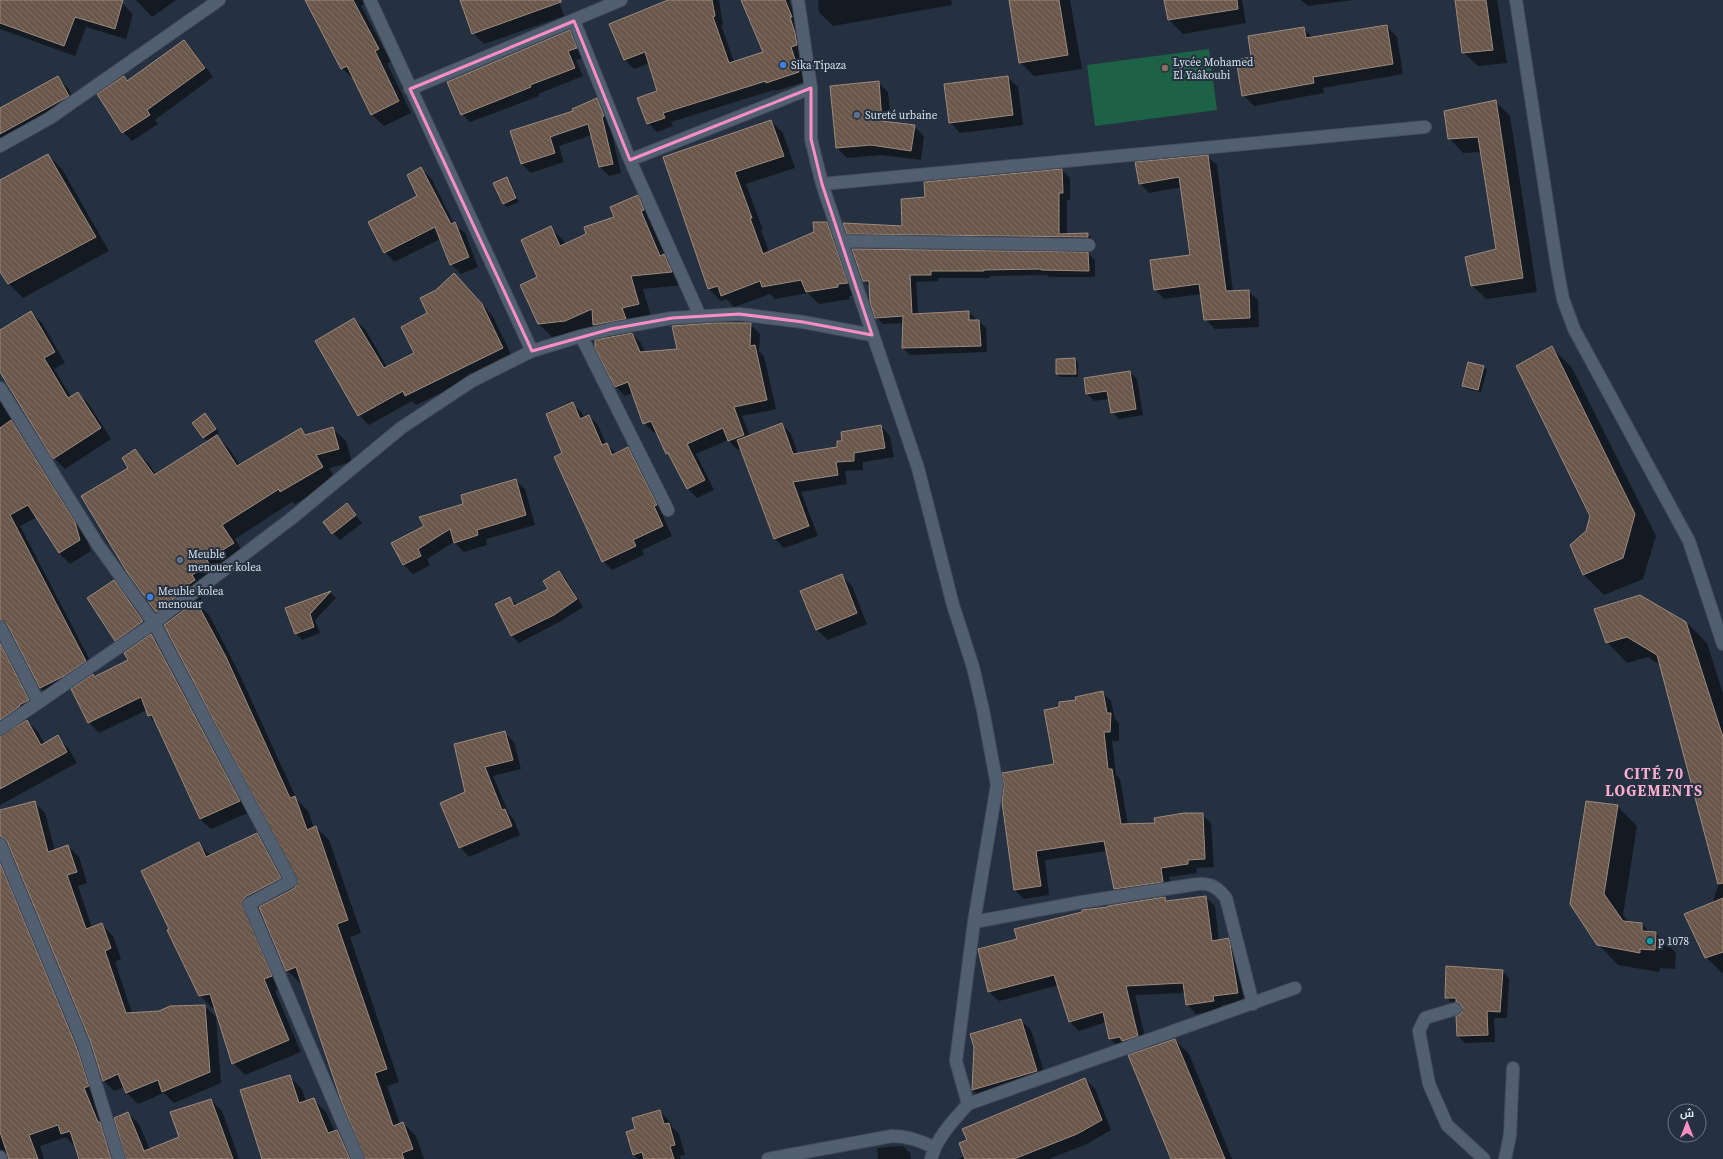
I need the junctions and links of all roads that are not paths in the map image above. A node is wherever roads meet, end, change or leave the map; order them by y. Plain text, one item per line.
1 (219, 0) edge
2 (370, 0) edge
3 (621, 0) edge
4 (798, 0) edge
5 (1516, 0) edge
6 (574, 21) junction
7 (811, 88) junction
8 (410, 89) junction
9 (1425, 127) dead end
10 (0, 146) edge
11 (630, 160) junction
12 (822, 184) junction
13 (841, 241) junction
14 (1089, 245) dead end
15 (700, 316) junction
16 (872, 335) junction
17 (581, 336) junction
18 (532, 351) junction
19 (0, 388) edge
20 (668, 510) dead end
21 (154, 622) junction
22 (0, 627) edge
23 (1723, 644) edge
24 (38, 701) junction
25 (0, 729) edge
26 (0, 844) edge
27 (974, 922) junction
28 (1294, 988) dead end
29 (1253, 1004) junction
30 (1455, 1009) dead end
31 (1513, 1068) dead end
32 (968, 1104) junction
33 (933, 1153) edge
34 (119, 1159) edge
35 (358, 1159) edge
36 (768, 1159) edge
37 (1484, 1159) edge
38 (1505, 1159) edge

1 - 10 street
2 - 8 street
3 - 6 street
4 - 7 street
5 - 23 street
6 - 8 street
6 - 11 street
7 - 11 street
7 - 12 street
8 - 18 street
9 - 12 street
11 - 15 street
12 - 13 street
13 - 14 street
13 - 16 street
15 - 16 street
15 - 17 street
16 - 27 street
17 - 18 street
17 - 20 street
18 - 21 street
19 - 21 street
21 - 24 street
21 - 35 street
22 - 24 street
24 - 25 street
26 - 34 street
27 - 29 street
27 - 32 street
28 - 29 street
29 - 32 street
30 - 37 street
31 - 38 street
32 - 33 street
33 - 36 street

